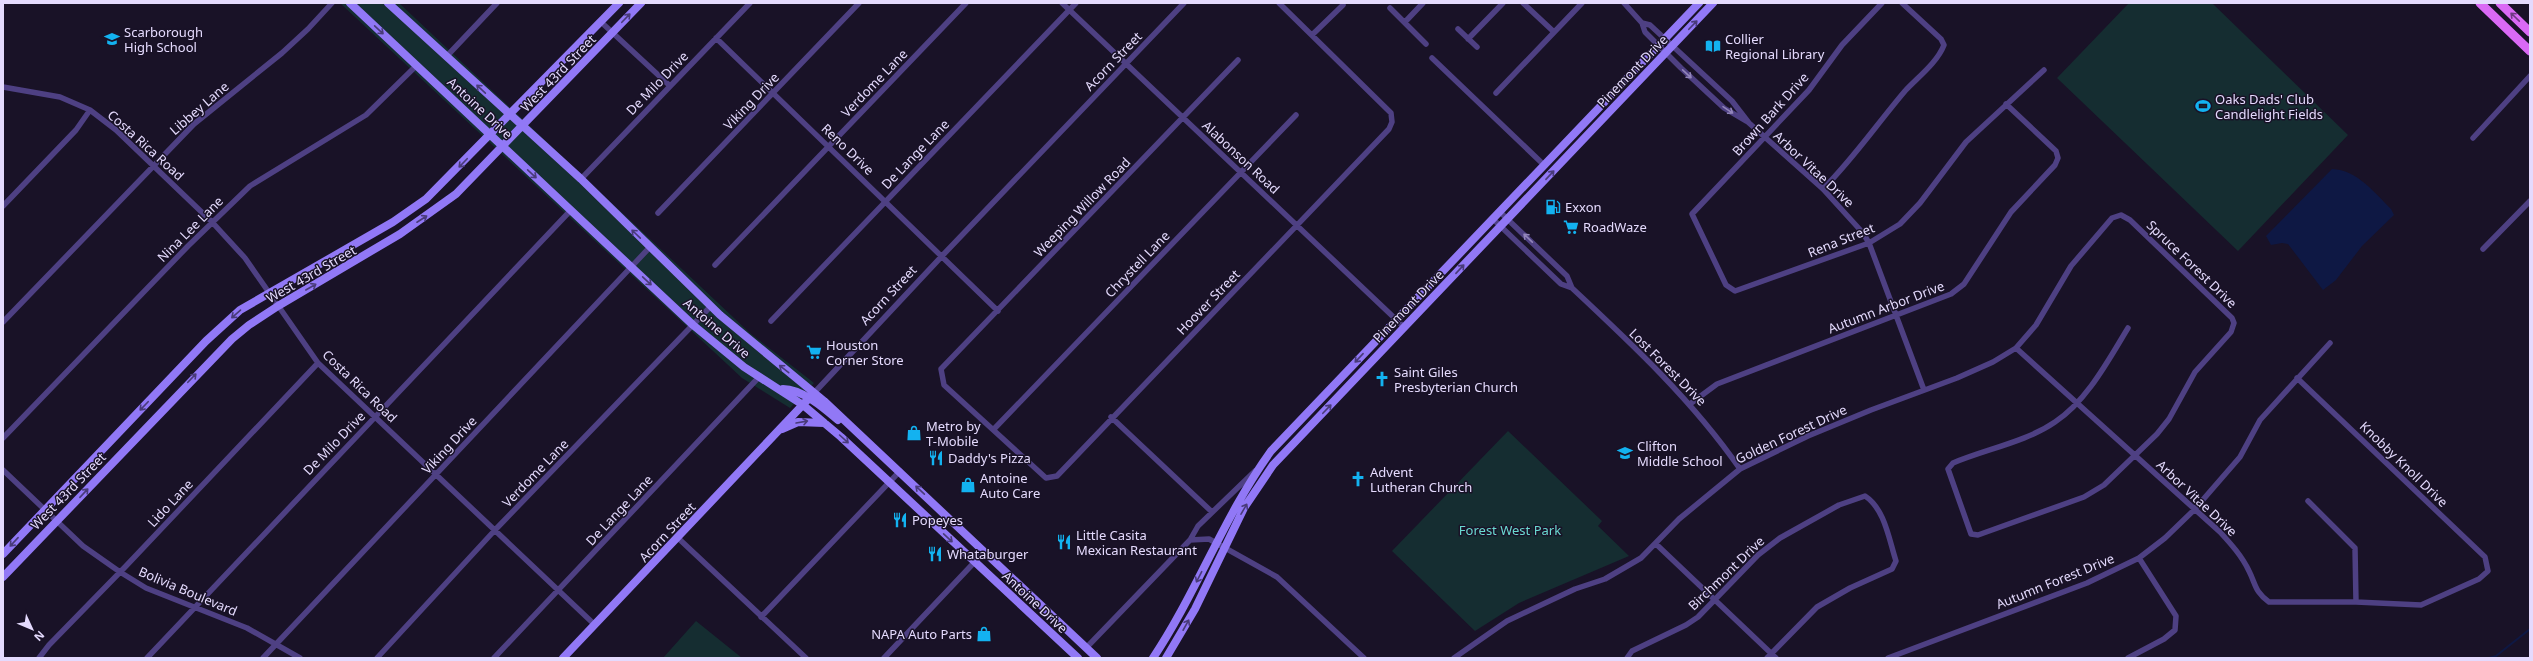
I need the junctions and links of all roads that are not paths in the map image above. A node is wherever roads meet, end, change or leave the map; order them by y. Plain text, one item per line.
1 (332, 3) edge
2 (350, 3) edge
3 (388, 3) edge
4 (497, 3) edge
5 (619, 3) edge
6 (641, 3) edge
7 (750, 3) edge
8 (859, 3) edge
9 (966, 3) edge
10 (1062, 3) edge
11 (1076, 3) edge
12 (1184, 3) edge
13 (1279, 3) edge
14 (1423, 3) edge
15 (1503, 3) edge
16 (1523, 3) edge
17 (1582, 3) edge
18 (1624, 3) edge
19 (1699, 3) edge
20 (1713, 3) edge
21 (1882, 3) edge
22 (1902, 3) edge
23 (2480, 3) edge
24 (2500, 3) edge
25 (1343, 5) dead end
26 (1390, 8) dead end
27 (1070, 10) junction
28 (600, 22) junction
29 (1405, 22) junction
30 (1642, 23) junction
31 (1458, 29) dead end
32 (1554, 32) junction
33 (2530, 32) edge
34 (612, 33) junction
35 (1313, 34) junction
36 (716, 38) junction
37 (1468, 39) junction
38 (1664, 39) junction
39 (1426, 44) dead end
40 (1658, 45) junction
41 (1672, 46) junction
42 (1477, 47) dead end
43 (2530, 51) edge
44 (1666, 53) junction
45 (446, 57) junction
46 (1432, 58) dead end
47 (1238, 60) dead end
48 (1127, 64) junction
49 (417, 65) junction
50 (2044, 70) dead end
51 (2530, 76) edge
52 (669, 85) junction
53 (3, 87) edge
54 (1496, 93) dead end
55 (773, 94) junction
56 (2006, 104) junction
57 (90, 110) junction
58 (1296, 114) dead end
59 (509, 116) junction
60 (1183, 117) junction
61 (1748, 123) junction
62 (1581, 127) junction
63 (522, 128) junction
64 (1588, 134) junction
65 (490, 135) junction
66 (1765, 138) junction
67 (2473, 138) dead end
68 (829, 146) junction
69 (503, 147) junction
70 (1544, 165) junction
71 (154, 166) junction
72 (1240, 172) junction
73 (580, 179) junction
74 (1823, 189) junction
75 (886, 201) junction
76 (2530, 201) edge
77 (3, 206) edge
78 (571, 210) junction
79 (1500, 212) junction
80 (658, 213) dead end
81 (1493, 219) junction
82 (1508, 219) junction
83 (212, 222) junction
84 (393, 222) junction
85 (1297, 225) junction
86 (1500, 226) junction
87 (2099, 232) joint
88 (400, 234) junction
89 (1706, 242) joint
90 (1869, 243) junction
91 (650, 247) junction
92 (2483, 249) dead end
93 (942, 256) junction
94 (1547, 257) junction
95 (1540, 264) junction
96 (715, 265) dead end
97 (632, 266) junction
98 (1572, 288) junction
99 (269, 294) junction
100 (278, 306) junction
101 (711, 306) junction
102 (998, 311) junction
103 (1896, 315) junction
104 (1396, 320) junction
105 (771, 321) dead end
106 (3, 322) edge
107 (693, 325) junction
108 (1404, 327) junction
109 (2128, 328) dead end
110 (2330, 343) dead end
111 (2016, 348) junction
112 (318, 363) junction
113 (759, 377) junction
114 (2297, 378) junction
115 (1334, 385) junction
116 (1924, 390) junction
117 (1343, 392) junction
118 (157, 393) junction
119 (809, 399) junction
120 (2076, 402) junction
121 (168, 403) junction
122 (1690, 404) junction
123 (375, 417) junction
124 (1111, 417) junction
125 (826, 424) junction
126 (994, 429) junction
127 (779, 430) junction
128 (3, 438) edge
129 (2135, 456) junction
130 (1265, 459) junction
131 (1273, 465) junction
132 (1740, 469) junction
133 (3, 470) edge
134 (1257, 470) junction
135 (900, 471) junction
136 (436, 475) junction
137 (889, 482) junction
138 (2308, 501) dead end
139 (45, 510) junction
140 (2194, 510) junction
141 (1212, 512) junction
142 (57, 521) junction
143 (495, 530) junction
144 (678, 538) junction
145 (1190, 540) junction
146 (1216, 542) junction
147 (1656, 544) junction
148 (1225, 546) junction
149 (984, 551) junction
150 (3, 554) edge
151 (2139, 558) junction
152 (974, 562) junction
153 (2488, 571) joint
154 (120, 572) junction
155 (3, 577) edge
156 (558, 591) junction
157 (1715, 598) junction
158 (2356, 602) junction
159 (1185, 604) junction
160 (195, 606) junction
161 (1195, 608) junction
162 (1050, 613) junction
163 (761, 617) junction
164 (1039, 622) junction
165 (596, 625) junction
166 (277, 643) junction
167 (1086, 648) junction
168 (1073, 656) edge
169 (1771, 657) edge
170 (39, 658) edge
171 (147, 658) edge
172 (263, 658) edge
173 (300, 658) edge
174 (377, 658) edge
175 (494, 658) edge
176 (563, 658) edge
177 (806, 658) edge
178 (884, 658) edge
179 (1097, 658) edge
180 (1153, 658) edge
181 (1166, 658) edge
182 (1364, 658) edge
183 (1454, 658) edge
184 (1627, 658) edge
185 (1888, 658) edge
186 (2128, 658) edge

1 - 71 street, Libbey Lane
2 -> 49 main road, Antoine Drive
3 - 45 main road, Antoine Drive
4 - 45 street
5 - 28 main road, West 43rd Street
34 -> 6 main road, West 43rd Street
7 - 36 street, De Milo Drive
8 - 55 street, Viking Drive
9 - 68 street, Verdome Lane
10 - 27 street, Alabonson Road
11 - 27 street, De Lange Lane
12 - 48 street, Acorn Street
13 - 35 street, Hoover Street
14 - 29 street
15 - 37 street
16 - 32 street
17 - 32 street
18 - 30 street
19 - 38 main road, Pinemont Drive
41 -> 20 main road, Pinemont Drive
21 - 66 street, Brown Bark Drive
22 - 74 street
23 - 43 main road
33 -> 24 main road
25 - 35 street
26 - 29 street
27 - 48 street, Alabonson Road
27 - 75 street, De Lange Lane
28 - 34 street
28 - 59 main road, West 43rd Street
29 - 39 street
30 - 38 street, Arbor Vitae Drive
30 - 40 street, Arbor Vitae Drive
31 - 37 street
32 - 54 street
34 - 52 street
34 - 63 main road, West 43rd Street
35 - 85 street, Hoover Street
36 - 52 street, De Milo Drive
36 - 55 street, Reno Drive
37 - 42 street
38 - 40 main road, Pinemont Drive
38 - 41 street, Arbor Vitae Drive
40 - 44 street, Arbor Vitae Drive
40 - 62 main road, Pinemont Drive
41 - 44 main road, Pinemont Drive
41 - 61 street, Arbor Vitae Drive
44 -> 61 street, Arbor Vitae Drive
44 - 64 main road, Pinemont Drive
59 -> 45 main road, Antoine Drive
46 - 70 street
47 - 60 street, Weeping Willow Road
48 - 60 street, Alabonson Road
48 - 93 street, Acorn Street
49 - 65 main road, Antoine Drive
49 - 83 street, Nina Lee Lane
50 - 56 street, Rena Street
51 - 67 street
52 - 73 street, De Milo Drive
53 - 57 street, Costa Rica Road
55 - 68 street, Reno Drive
55 - 80 street, Viking Drive
56 - 90 street, Rena Street
56 - 103 street, Autumn Arbor Drive
57 - 71 street, Costa Rica Road
57 - 77 street
58 - 72 street, Chrystell Lane
59 - 63 main road, Antoine Drive
59 - 65 main road, West 43rd Street
60 - 72 street, Alabonson Road
60 - 102 street, Weeping Willow Road
61 - 66 street, Arbor Vitae Drive
62 - 64 main road
62 - 70 main road, Pinemont Drive
63 - 69 main road, West 43rd Street
63 - 73 main road, Antoine Drive
82 -> 64 main road, Pinemont Drive
65 - 69 main road, Antoine Drive
65 -> 84 main road, West 43rd Street
66 - 74 street, Arbor Vitae Drive
66 - 89 street, Brown Bark Drive
68 - 75 street, Reno Drive
68 - 96 street, Verdome Lane
69 -> 78 main road, Antoine Drive
88 -> 69 main road, West 43rd Street
70 - 79 main road, Pinemont Drive
71 - 83 street, Costa Rica Road
71 - 106 street, Libbey Lane
72 - 85 street, Alabonson Road
72 - 126 street, Chrystell Lane
91 -> 73 main road, Antoine Drive
74 - 90 street, Arbor Vitae Drive
75 - 93 street, Reno Drive
75 - 105 street, De Lange Lane
76 - 92 street
78 - 97 main road, Antoine Drive
78 - 123 street, De Milo Drive
79 - 81 main road, Pinemont Drive
79 - 82 street, Lost Forest Drive
81 - 86 street, Lost Forest Drive
81 - 104 main road, Pinemont Drive
82 - 86 main road, Pinemont Drive
94 -> 82 street, Lost Forest Drive
83 - 99 street, Costa Rica Road
83 - 128 street, Nina Lee Lane
84 - 88 main road
84 - 99 main road, West 43rd Street
85 - 104 street, Alabonson Road
85 - 124 street, Hoover Street
86 - 95 street, Lost Forest Drive
108 -> 86 main road, Pinemont Drive
87 - 111 street, Golden Forest Drive
87 - 129 street, Spruce Forest Drive
100 -> 88 main road, West 43rd Street
89 - 90 street, Rena Street
90 - 103 street, Arbor Vitae Drive
91 - 97 street, Viking Drive
91 - 101 main road, Antoine Drive
93 - 102 street, Reno Drive
93 - 119 street, Acorn Street
94 - 95 street
94 - 98 street, Lost Forest Drive
95 - 98 street, Lost Forest Drive
97 -> 107 main road, Antoine Drive
97 - 136 street, Viking Drive
98 - 122 street, Lost Forest Drive
99 - 100 street, Costa Rica Road
99 -> 118 main road, West 43rd Street
100 - 112 street, Costa Rica Road
121 -> 100 main road, West 43rd Street
101 - 107 street, Verdome Lane
119 -> 101 main road, Antoine Drive
102 - 126 street, Weeping Willow Road
103 - 116 street, Arbor Vitae Drive
103 - 122 street, Autumn Arbor Drive
104 - 108 street, Alabonson Road
104 -> 115 main road, Pinemont Drive
107 - 113 main road, Antoine Drive
107 - 143 street, Verdome Lane
108 - 117 main road, Pinemont Drive
109 - 120 street
110 - 114 street, Autumn Forest Drive
111 - 116 street, Golden Forest Drive
111 - 120 street, Arbor Vitae Drive
112 - 123 street, Costa Rica Road
112 - 154 street, Lido Lane
113 - 119 main road, Antoine Drive
113 - 156 street, De Lange Lane
114 - 140 street, Autumn Forest Drive
114 - 153 street, Knobby Knoll Drive
115 - 117 main road
115 - 130 main road, Pinemont Drive
116 - 132 street, Golden Forest Drive
131 -> 117 main road, Pinemont Drive
118 - 121 main road
118 -> 139 main road, West 43rd Street
119 - 125 main road, Antoine Drive
119 - 127 main road, Acorn Street
119 - 135 main road, Antoine Drive
120 - 129 street, Arbor Vitae Drive
120 - 129 street, Spruce Forest Drive
142 -> 121 main road, West 43rd Street
122 - 132 street, Lost Forest Drive
123 - 136 street, Costa Rica Road
123 - 160 street, De Milo Drive
124 - 126 street, Hoover Street
124 - 141 street
127 -> 125 main road
125 -> 137 main road, Antoine Drive
127 - 144 main road, Acorn Street
129 - 140 street, Arbor Vitae Drive
130 - 131 main road
130 - 134 main road, Pinemont Drive
148 -> 131 main road, Pinemont Drive
132 - 147 street, Golden Forest Drive
133 - 139 street, Bolivia Boulevard
134 - 141 street
134 - 146 main road, Pinemont Drive
135 - 137 street
149 -> 135 main road, Antoine Drive
136 - 143 street, Costa Rica Road
136 - 166 street, Viking Drive
137 -> 152 main road, Antoine Drive
137 - 163 street
138 - 158 street
139 - 142 street, Bolivia Boulevard
139 -> 150 main road, West 43rd Street
140 - 151 street, Autumn Forest Drive
140 - 158 street, Arbor Vitae Drive
141 - 145 street
142 - 154 street, Bolivia Boulevard
142 - 155 main road, West 43rd Street
143 - 156 street, Costa Rica Road
143 - 174 street, Verdome Lane
144 - 163 street
144 - 165 main road, Acorn Street
145 - 146 street
145 - 167 street
146 - 148 street
146 -> 159 main road, Pinemont Drive
147 - 157 street
147 - 183 street, Golden Forest Drive
148 - 161 main road, Pinemont Drive
148 - 182 street
149 - 152 street
149 - 162 main road, Antoine Drive
151 - 185 street, Autumn Forest Drive
151 - 186 street
152 - 164 main road, Antoine Drive
152 - 178 street
153 - 158 street, Arbor Vitae Drive
154 - 160 street, Bolivia Boulevard
154 - 170 street, Lido Lane
156 - 165 street, Costa Rica Road
156 - 175 street, De Lange Lane
157 - 169 street
157 - 169 street, Birchmont Drive
157 - 184 street, Birchmont Drive
159 - 161 main road
159 - 180 main road, Pinemont Drive
160 - 166 street, Bolivia Boulevard
160 - 171 street, De Milo Drive
181 -> 161 main road, Pinemont Drive
162 - 164 main road
162 - 167 main road, Antoine Drive
163 - 177 street
164 - 168 main road, Antoine Drive
165 - 176 main road, Acorn Street
166 - 172 street, Viking Drive
166 - 173 street, Bolivia Boulevard
167 - 179 main road, Antoine Drive

